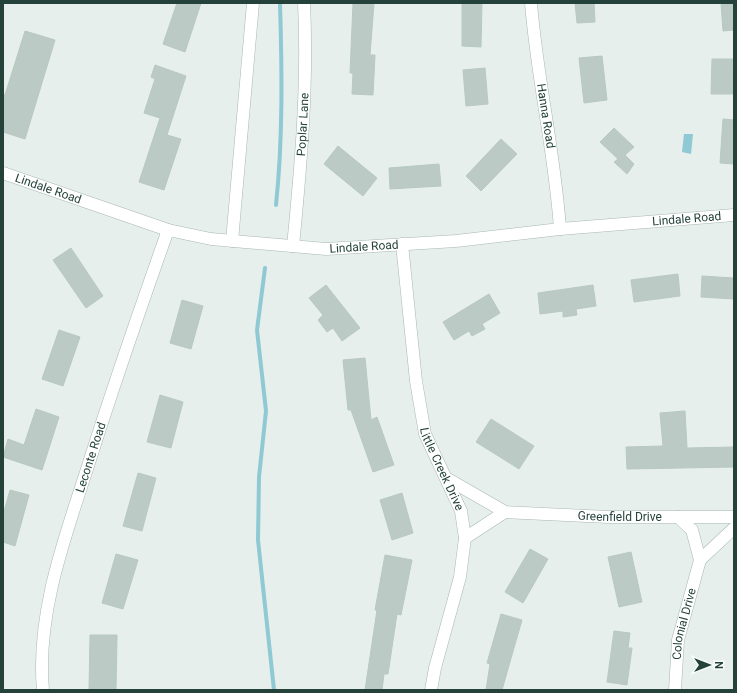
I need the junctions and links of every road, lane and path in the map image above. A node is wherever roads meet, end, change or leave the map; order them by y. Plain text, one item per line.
1 (253, 3) edge
2 (304, 3) edge
3 (531, 3) edge
4 (3, 173) edge
5 (734, 215) edge
6 (560, 229) junction
7 (168, 230) junction
8 (232, 241) junction
9 (402, 244) junction
10 (293, 246) junction
11 (446, 478) junction
12 (505, 512) junction
13 (734, 516) edge
14 (678, 517) junction
15 (734, 528) edge
16 (465, 538) junction
17 (700, 560) junction
18 (43, 690) edge
19 (431, 690) edge
20 (675, 690) edge

1 - 8 street
2 - 10 street, Poplar Lane
3 - 6 street, Hanna Road
4 - 7 street, Lindale Road
5 - 6 street, Lindale Road
6 - 9 street, Lindale Road
7 - 8 street, Lindale Road
7 - 18 street, Leconte Road
8 - 10 street, Lindale Road
9 - 10 street, Lindale Road
9 - 11 street, Little Creek Drive
11 - 12 street, Greenfield Drive
11 - 16 street, Little Creek Drive
12 - 14 street, Greenfield Drive
12 - 16 street
13 - 14 street, Greenfield Drive
14 - 17 street
15 - 17 street
16 - 19 street, Little Creek Drive
17 - 20 street, Colonial Drive

